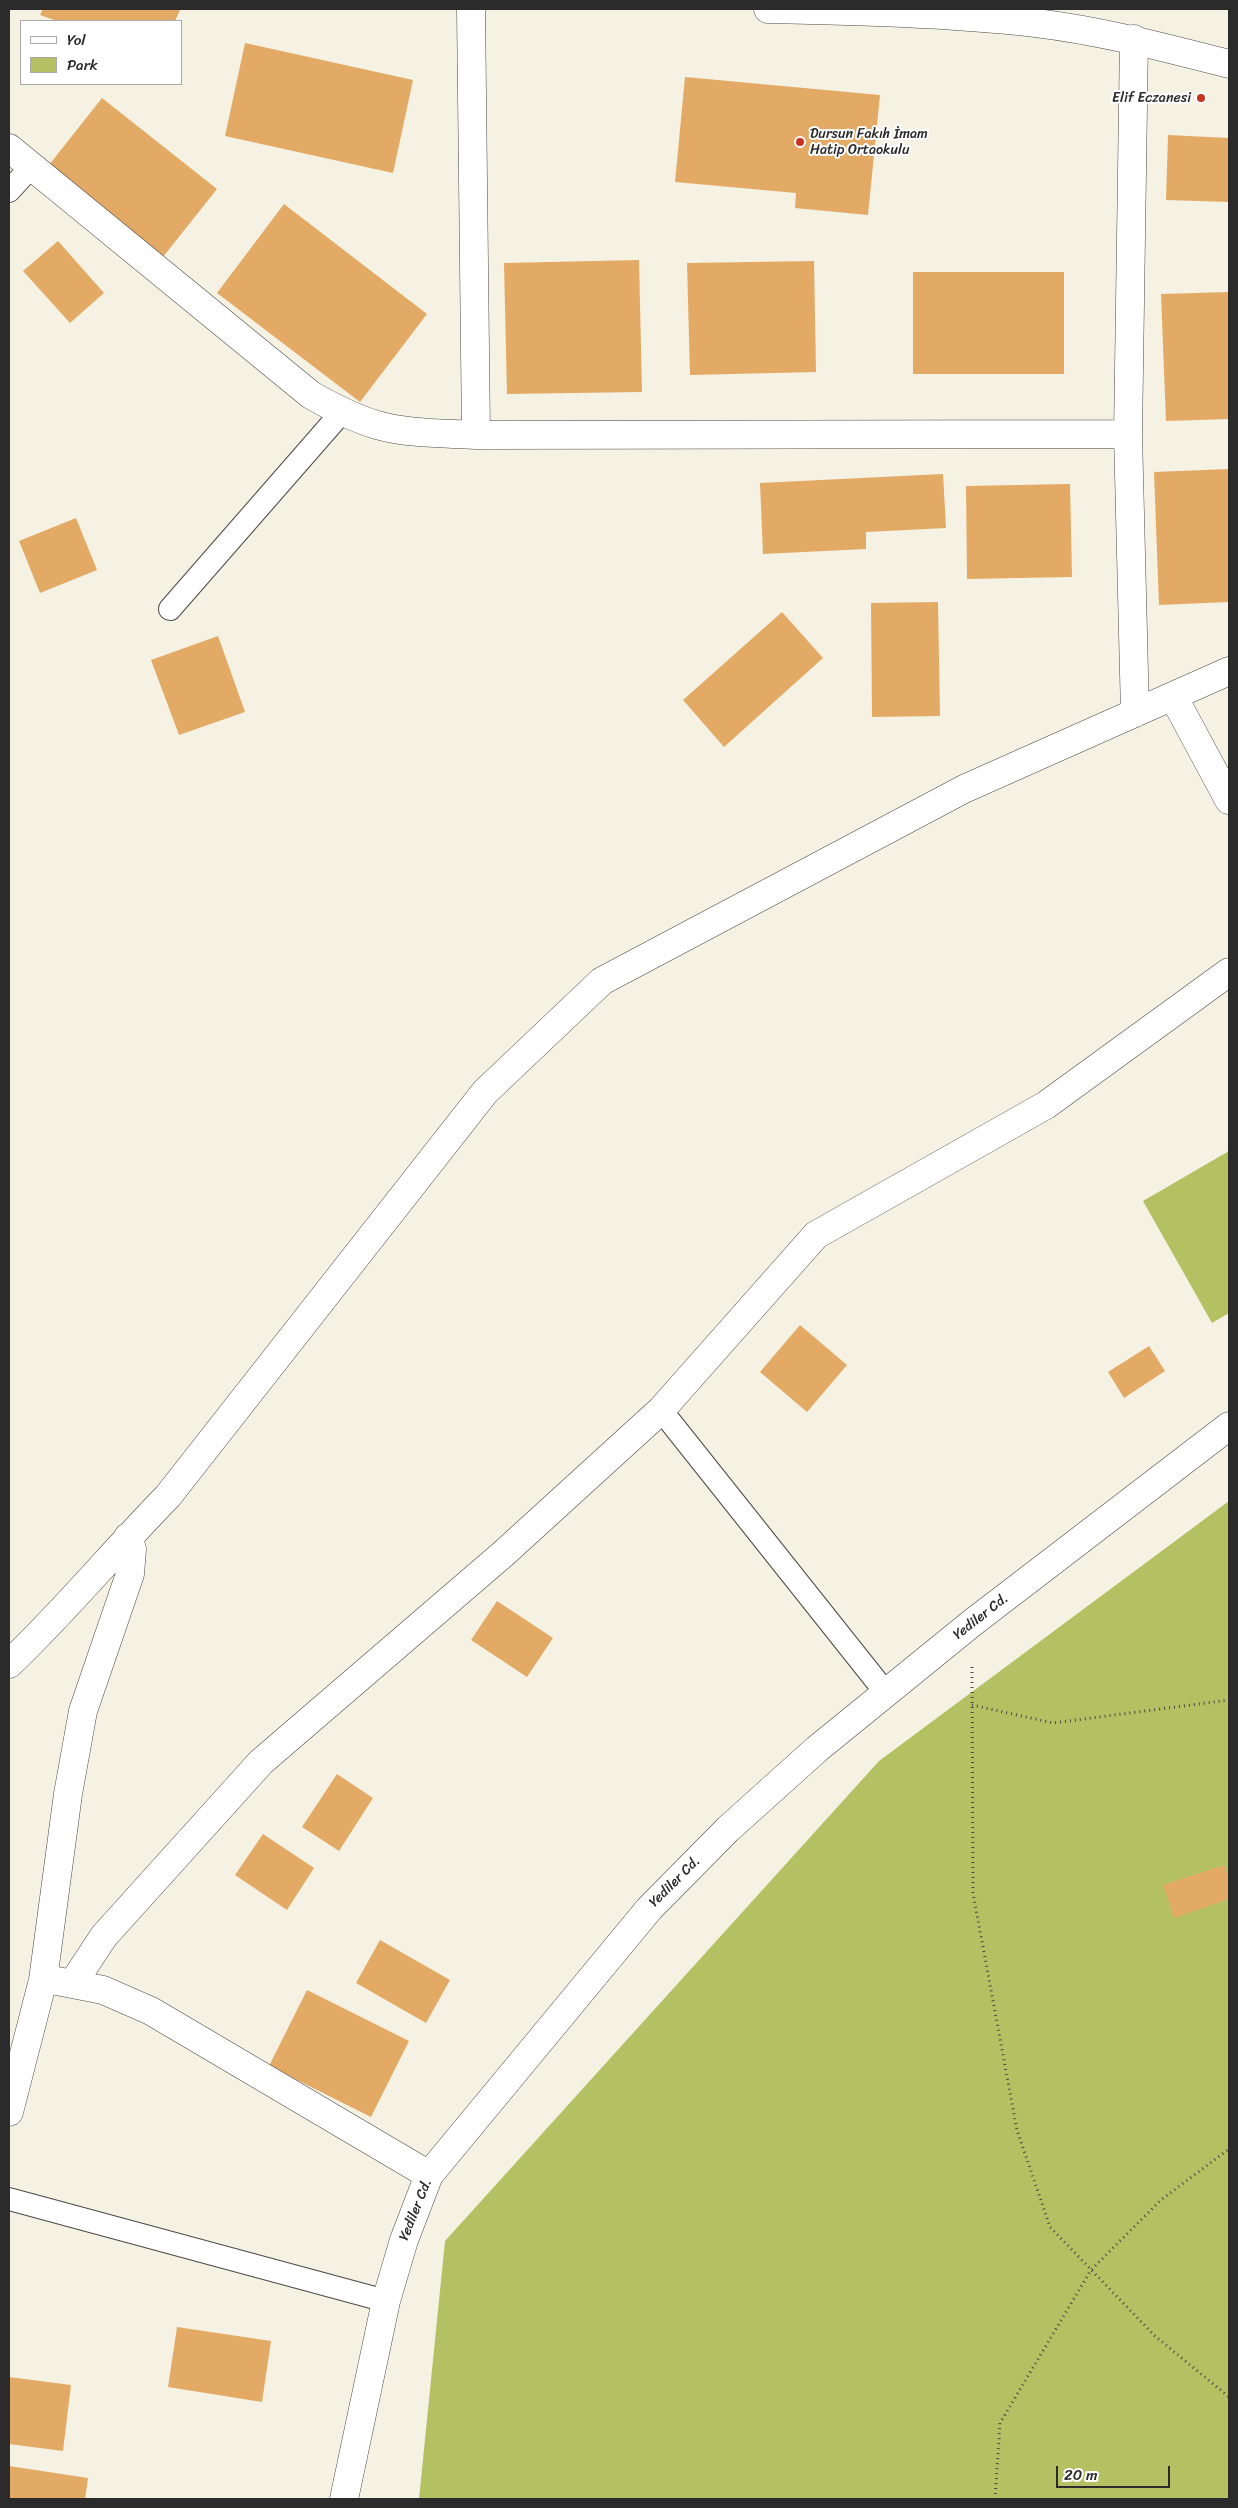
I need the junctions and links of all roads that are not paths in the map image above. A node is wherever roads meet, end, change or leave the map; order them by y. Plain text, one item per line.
1 (471, 9) edge
2 (768, 9) edge
3 (907, 11) edge
4 (1134, 40) junction
5 (1229, 64) edge
6 (9, 148) edge
7 (31, 167) junction
8 (9, 191) edge
9 (342, 412) junction
10 (1128, 434) junction
11 (476, 435) junction
12 (170, 609) dead end
13 (1229, 671) edge
14 (1174, 696) junction
15 (1135, 713) junction
16 (1229, 800) edge
17 (1229, 972) edge
18 (661, 1410) junction
19 (1229, 1426) edge
20 (128, 1537) junction
21 (9, 1664) edge
22 (886, 1692) junction
23 (43, 1980) junction
24 (73, 1983) junction
25 (9, 2112) edge
26 (429, 2175) junction
27 (9, 2199) edge
28 (386, 2300) junction
29 (344, 2499) edge

1 - 11 street
2 - 3 street
3 - 4 street
4 - 5 street
4 - 10 street
6 - 7 street
7 - 8 lane
7 - 9 street
9 - 11 street
9 - 12 lane
10 - 11 street
10 - 15 street
13 - 14 street
14 - 15 street
14 - 16 street
15 - 20 street
17 - 18 street
18 - 22 lane
18 - 24 street
19 - 22 street, Yediler Cd.
20 - 21 street
20 - 23 street
22 - 26 street, Yediler Cd.
23 - 24 street
23 - 25 street
24 - 26 street
26 - 28 street, Yediler Cd.
27 - 28 lane
28 - 29 street, Yediler Cd.

